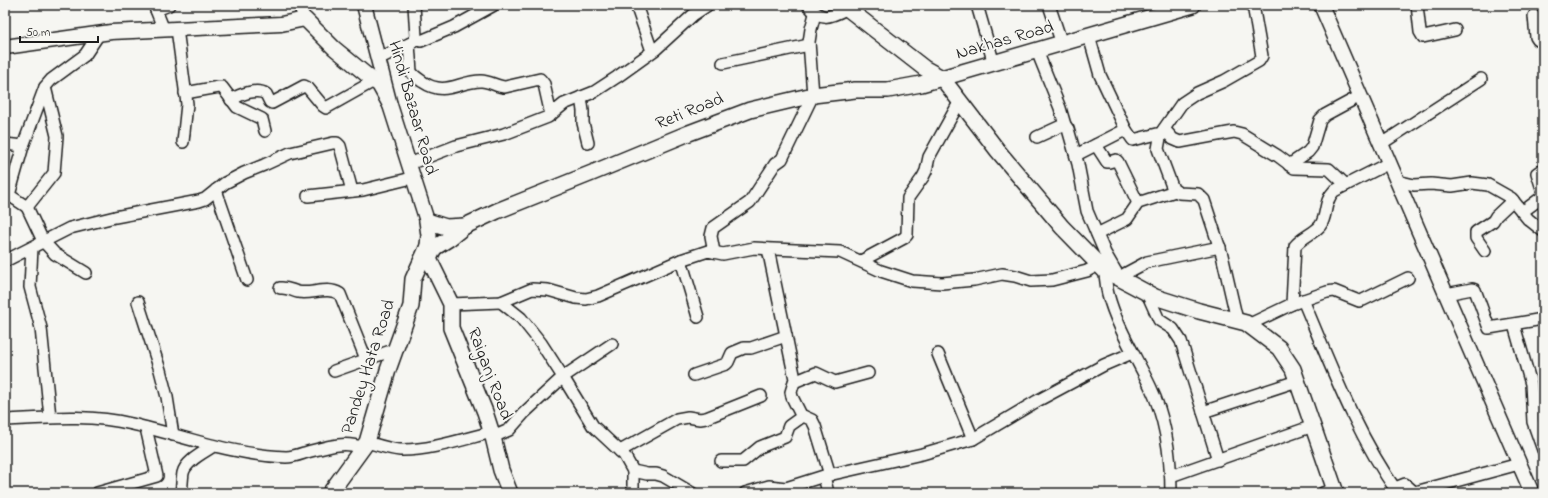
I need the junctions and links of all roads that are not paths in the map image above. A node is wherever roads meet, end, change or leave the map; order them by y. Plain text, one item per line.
1 (169, 5) edge
2 (299, 5) edge
3 (364, 5) edge
4 (414, 5) edge
5 (494, 5) edge
6 (636, 5) edge
7 (708, 5) edge
8 (977, 5) edge
9 (1049, 5) edge
10 (1194, 5) edge
11 (1253, 5) edge
12 (1321, 5) edge
13 (1417, 5) edge
14 (155, 7) edge
15 (845, 7) edge
16 (811, 9) edge
17 (1159, 10) edge
18 (1534, 16) dead end
19 (305, 19) junction
20 (170, 29) junction
21 (1455, 30) dead end
22 (99, 34) junction
23 (1089, 36) junction
24 (1543, 40) edge
25 (412, 41) junction
26 (1062, 44) junction
27 (809, 45) junction
28 (5, 47) edge
29 (652, 51) junction
30 (1037, 51) junction
31 (378, 59) junction
32 (723, 63) dead end
33 (994, 64) junction
34 (942, 78) junction
35 (1481, 79) dead end
36 (374, 81) junction
37 (45, 87) junction
38 (185, 93) junction
39 (813, 95) junction
40 (1360, 96) junction
41 (581, 97) junction
42 (231, 100) junction
43 (960, 101) junction
44 (390, 104) junction
45 (551, 115) junction
46 (1065, 125) junction
47 (1164, 129) junction
48 (1126, 130) junction
49 (265, 131) dead end
50 (1037, 137) dead end
51 (182, 142) dead end
52 (588, 143) dead end
53 (5, 144) edge
54 (1381, 144) junction
55 (1096, 145) junction
56 (23, 146) junction
57 (1076, 155) junction
58 (1389, 163) junction
59 (409, 164) junction
60 (1289, 165) junction
61 (1543, 169) edge
62 (412, 178) junction
63 (1397, 181) junction
64 (1346, 185) junction
65 (216, 190) junction
66 (352, 191) junction
67 (1175, 192) junction
68 (1543, 192) edge
69 (7, 195) edge
70 (308, 196) dead end
71 (1513, 200) junction
72 (1138, 203) junction
73 (26, 207) junction
74 (1522, 212) junction
75 (427, 221) junction
76 (464, 226) junction
77 (1543, 231) edge
78 (1097, 234) junction
79 (43, 241) junction
80 (431, 247) junction
81 (32, 248) junction
82 (1220, 248) junction
83 (768, 249) junction
84 (1485, 251) dead end
85 (714, 252) junction
86 (681, 260) junction
87 (5, 261) edge
88 (860, 261) junction
89 (1101, 268) junction
90 (86, 273) dead end
91 (1119, 277) junction
92 (1408, 278) dead end
93 (247, 280) dead end
94 (280, 288) dead end
95 (1146, 291) junction
96 (1446, 294) junction
97 (1303, 300) junction
98 (138, 302) dead end
99 (501, 302) junction
100 (451, 304) junction
101 (1292, 304) junction
102 (698, 317) dead end
103 (1543, 320) edge
104 (1243, 322) junction
105 (1514, 324) junction
106 (786, 336) junction
107 (612, 344) dead end
108 (396, 349) junction
109 (1132, 353) junction
110 (938, 354) dead end
111 (366, 359) junction
112 (334, 371) dead end
113 (868, 373) dead end
114 (694, 375) dead end
115 (564, 377) junction
116 (1298, 381) junction
117 (794, 382) junction
118 (761, 396) dead end
119 (1203, 412) junction
120 (803, 416) junction
121 (50, 417) junction
122 (5, 420) edge
123 (1313, 426) junction
124 (146, 428) junction
125 (493, 434) junction
126 (173, 435) junction
127 (973, 439) junction
128 (365, 445) junction
129 (212, 447) junction
130 (1543, 450) edge
131 (620, 451) junction
132 (1218, 460) junction
133 (721, 461) dead end
134 (1519, 464) junction
135 (632, 471) junction
136 (827, 476) junction
137 (1171, 476) junction
138 (1397, 490) edge
139 (1331, 492) edge
140 (97, 493) edge
141 (181, 493) edge
142 (330, 493) edge
143 (510, 493) edge
144 (633, 493) edge
145 (692, 493) edge
146 (745, 493) edge
147 (828, 493) edge
148 (1171, 493) edge
149 (1532, 493) edge

1 - 14 street
2 - 19 street
3 - 31 street, Hindi Bazaar Road
4 - 25 street
5 - 25 street
6 - 29 street
7 - 29 street
8 - 33 street
9 - 26 street
10 - 17 main road, Nakhas Road
11 - 47 street
12 - 40 street
13 - 21 street
14 - 20 street
15 - 16 street
15 - 34 main road
16 - 27 street
17 - 23 main road, Nakhas Road
18 - 24 street
19 - 20 street
19 - 36 street
20 - 22 street
20 - 38 street
22 - 28 street
22 - 37 street
23 - 26 main road, Nakhas Road
23 - 48 street
25 - 31 street
25 - 45 street
26 - 30 main road, Nakhas Road
27 - 32 street
27 - 39 street
29 - 41 street
30 - 33 main road, Nakhas Road
30 - 46 street
31 - 44 street, Hindi Bazaar Road
33 - 34 main road, Nakhas Road
34 - 39 main road, Reti Road
34 - 43 main road
35 - 54 street
36 - 42 street
36 - 44 street
37 - 56 street
37 - 73 street
38 - 42 street
38 - 51 street
39 - 76 main road, Reti Road
39 - 85 street
40 - 54 street
40 - 60 street
41 - 45 street
41 - 52 street
42 - 49 street
43 - 88 street
43 - 89 main road
44 - 59 street, Hindi Bazaar Road
45 - 59 street
46 - 50 street
46 - 57 street
47 - 48 street
47 - 60 street
47 - 67 street
48 - 55 street
53 - 56 street
54 - 58 street
55 - 57 street
55 - 72 street
56 - 69 street
57 - 78 street
58 - 63 street
58 - 64 street
59 - 62 street, Hindi Bazaar Road
60 - 64 street
61 - 68 street
62 - 66 street
62 - 75 street, Hindi Bazaar Road
63 - 71 street
63 - 96 street
64 - 101 street
65 - 66 street
65 - 79 street
65 - 93 street
66 - 70 street
67 - 72 street
67 - 82 street
68 - 74 street
69 - 73 street
71 - 74 street
71 - 84 street
72 - 78 street
73 - 79 street
74 - 77 street
75 - 76 main road
75 - 80 main road
76 - 80 main road
78 - 91 street
79 - 81 street
79 - 90 street
80 - 100 main road, Raiganj Road
80 - 108 main road, Pandey Hata Road
81 - 87 street
81 - 121 street
82 - 91 street
82 - 104 street
83 - 85 street
83 - 88 street
83 - 106 street
85 - 86 street
86 - 99 street
86 - 102 street
88 - 89 street
89 - 91 main road
89 - 109 street
91 - 95 main road
92 - 97 street
94 - 111 street
95 - 104 main road
95 - 119 street
96 - 105 street
96 - 134 street
97 - 101 street
97 - 138 street
98 - 126 street
99 - 100 street
99 - 115 street
100 - 125 main road, Raiganj Road
101 - 104 street
103 - 105 street
104 - 116 main road
105 - 130 street
106 - 114 street
106 - 117 street
107 - 115 street
108 - 111 street
108 - 128 main road, Pandey Hata Road
109 - 127 street
109 - 137 street
110 - 127 street
111 - 112 street
113 - 117 street
115 - 125 street
115 - 131 street
116 - 119 street
116 - 123 main road
117 - 120 street
118 - 131 street
119 - 132 street
120 - 133 street
120 - 136 street
121 - 122 street
121 - 124 street
123 - 132 street
123 - 139 main road
124 - 126 street
124 - 140 street
125 - 128 street
125 - 143 main road, Raiganj Road
126 - 129 street
127 - 136 street
128 - 129 street
128 - 142 main road, Pandey Hata Road
129 - 141 street
131 - 135 street
132 - 137 street
134 - 138 street
134 - 149 street
135 - 144 street
135 - 145 street
136 - 146 street
136 - 147 street
137 - 148 street

